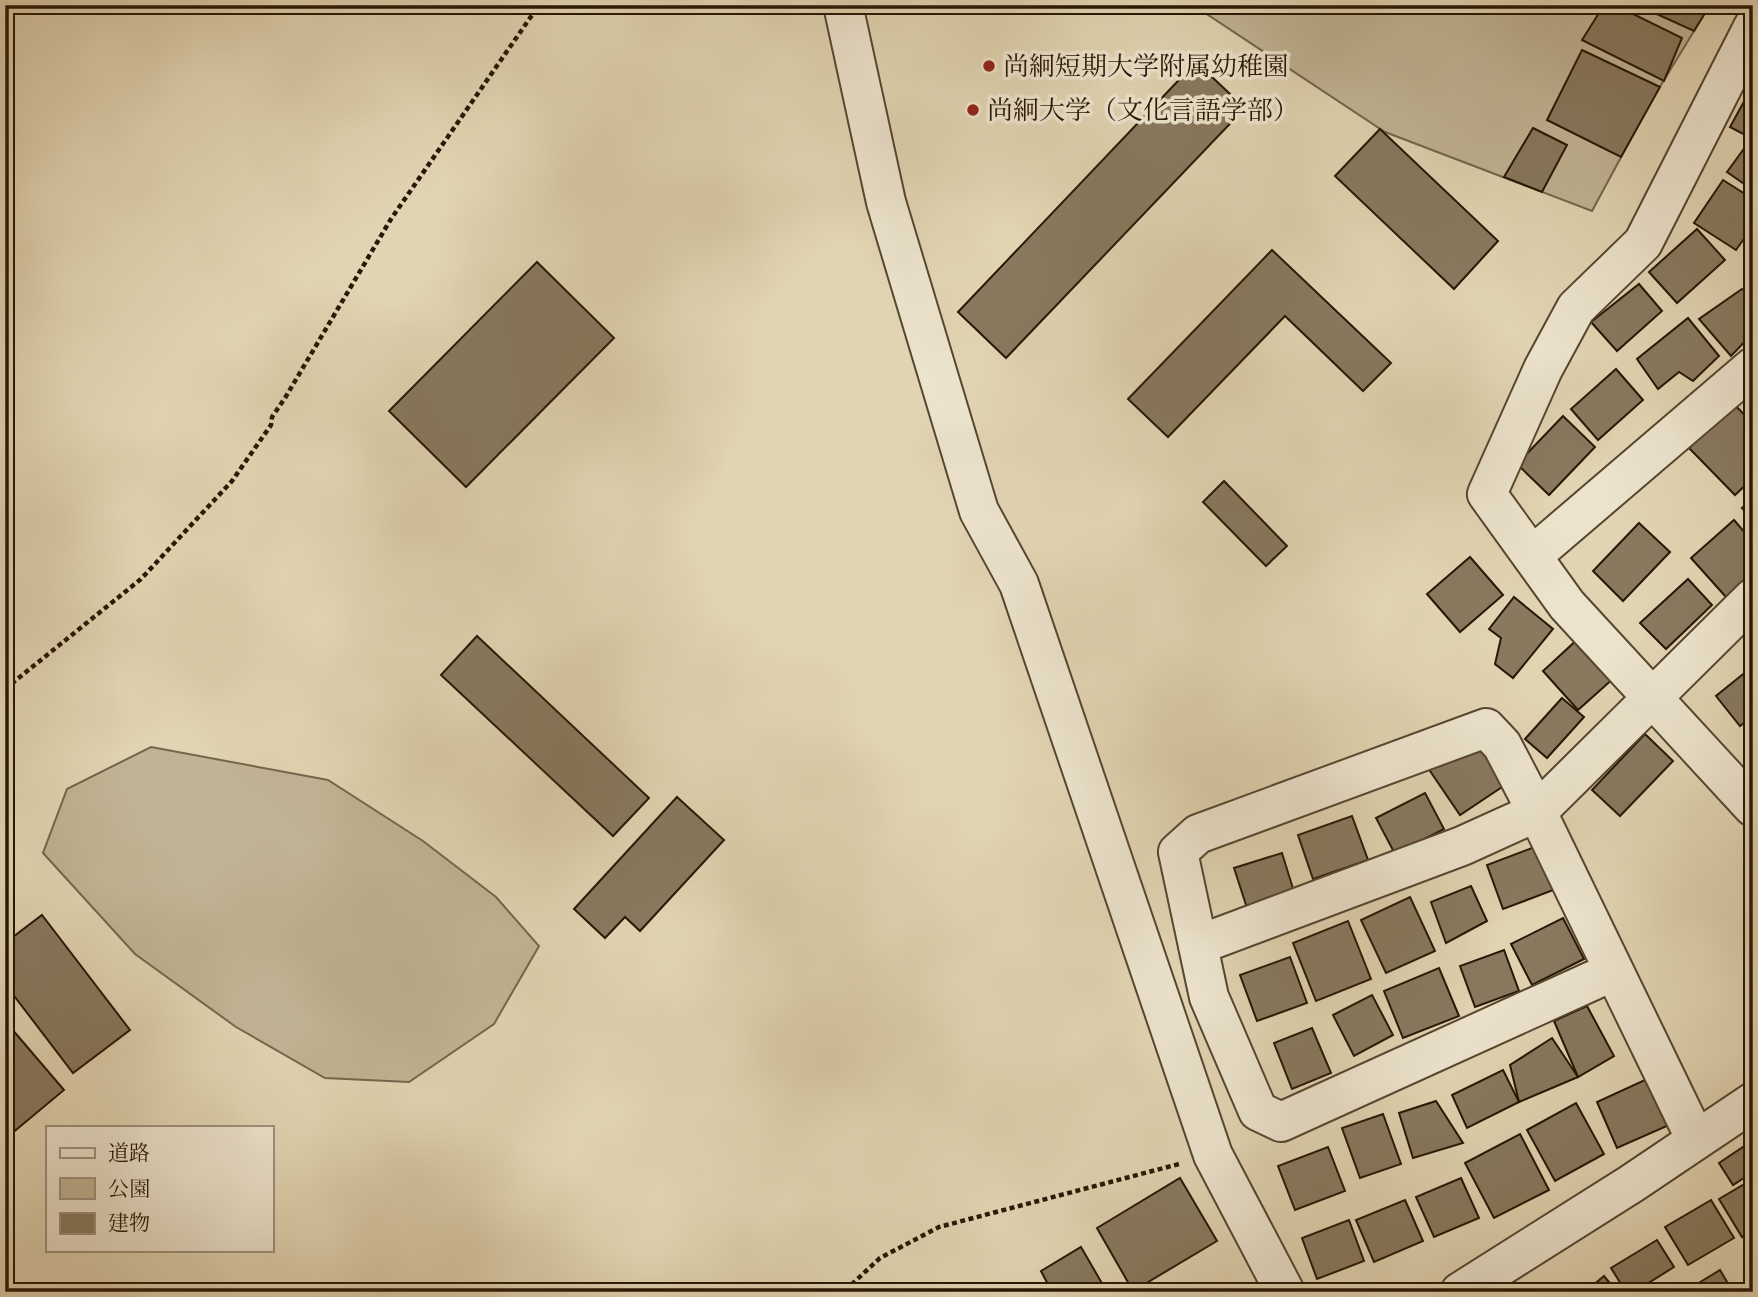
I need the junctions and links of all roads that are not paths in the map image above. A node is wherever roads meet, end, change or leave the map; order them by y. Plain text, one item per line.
1 (843, 5) edge
2 (1751, 37) edge
3 (1753, 367) edge
4 (1532, 556) junction
5 (1753, 598) edge
6 (1651, 697) junction
7 (1753, 807) edge
8 (1537, 811) junction
9 (1198, 945) junction
10 (1614, 971) junction
11 (1753, 1102) edge
12 (1696, 1140) junction
13 (1285, 1292) edge
14 (1460, 1292) edge

1 - 13 street
2 - 4 street
3 - 4 street
4 - 6 street
5 - 6 street
6 - 7 street
6 - 8 street
8 - 9 street
8 - 9 street
8 - 10 street
9 - 10 street
10 - 12 street
11 - 12 street
12 - 14 street

